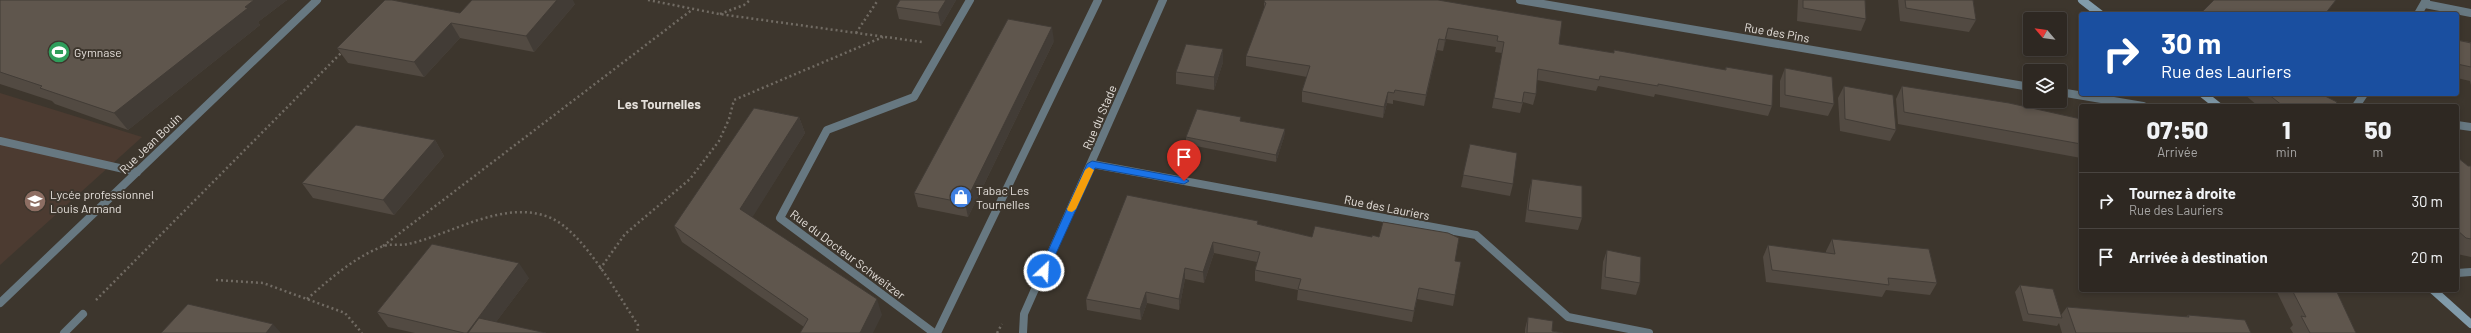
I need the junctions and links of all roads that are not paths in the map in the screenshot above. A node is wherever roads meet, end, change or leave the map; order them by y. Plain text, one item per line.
1 (317, 0) edge
2 (970, 0) edge
3 (1098, 0) edge
4 (1163, 0) edge
5 (1520, 0) edge
6 (2082, 0) edge
7 (2425, 2) edge
8 (2097, 12) edge
9 (2419, 12) edge
10 (2471, 13) edge
11 (2023, 86) edge
12 (2067, 93) edge
13 (2079, 95) edge
14 (2084, 96) edge
15 (2206, 96) edge
16 (2131, 104) edge
17 (2216, 104) edge
18 (2459, 125) edge
19 (2471, 127) edge
20 (0, 141) edge
21 (1092, 164) junction
22 (137, 172) junction
23 (2471, 272) edge
24 (2459, 273) edge
25 (2435, 292) edge
26 (0, 302) edge
27 (83, 314) road end
28 (2471, 324) edge
29 (64, 333) edge
30 (934, 333) edge
31 (937, 333) edge
32 (1023, 333) edge
33 (1649, 333) edge

1 - 22 street, Rue Jean Bouin
2 - 30 street, Rue du Docteur Schweitzer
3 - 31 street
4 - 21 street, Rue du Stade
5 - 11 street, Rue des Pins
6 - 8 street
7 - 9 street
7 - 10 street
12 - 13 street
14 - 16 street
15 - 17 street
18 - 19 street
20 - 22 street
21 - 32 street, Rue du Stade
21 - 33 street, Rue des Lauriers
22 - 26 street, Rue Jean Bouin
23 - 24 street
25 - 28 street
27 - 29 street

